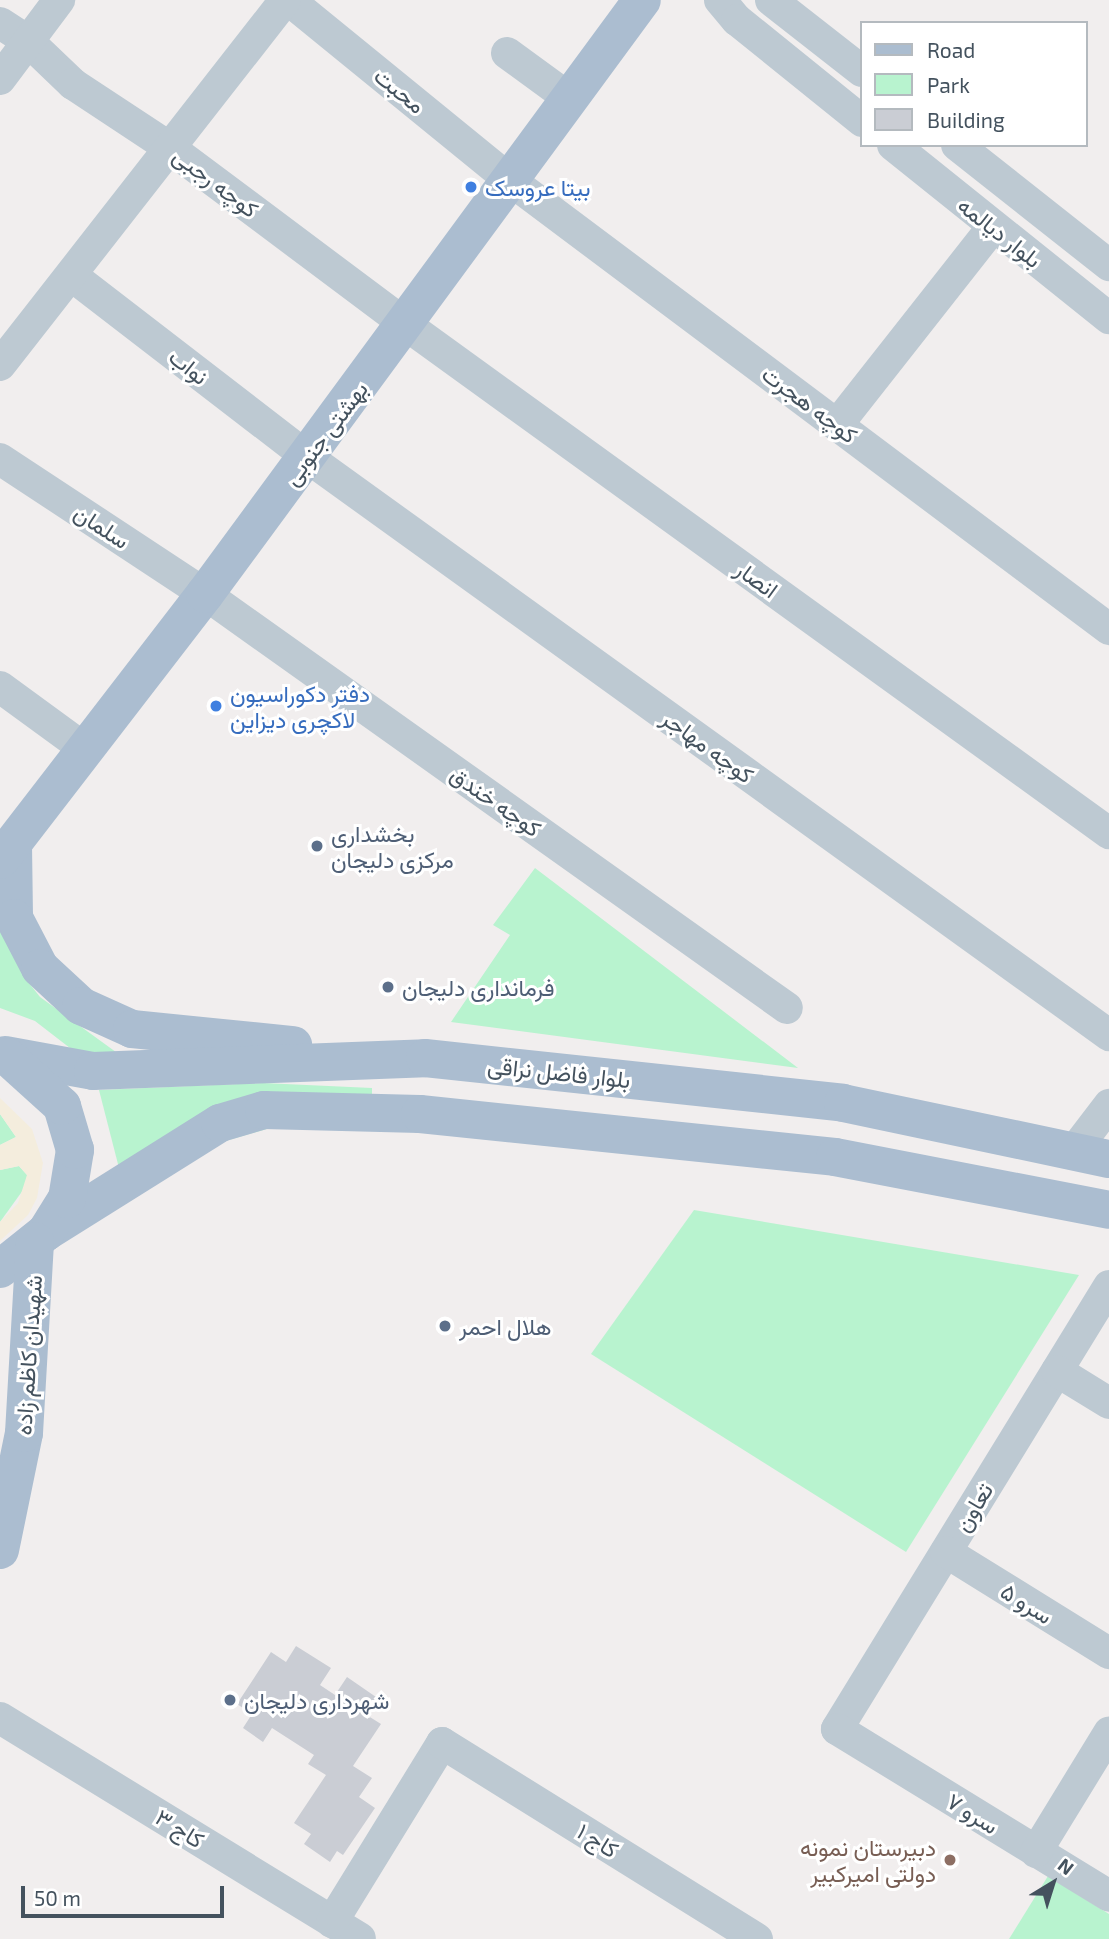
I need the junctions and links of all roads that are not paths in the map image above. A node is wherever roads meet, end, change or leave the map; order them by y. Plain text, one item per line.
1 (59, 0) edge
2 (287, 0) edge
3 (642, 0) edge
4 (720, 0) edge
5 (771, 0) edge
6 (0, 23) edge
7 (28, 41) junction
8 (507, 53) dead end
9 (860, 69) edge
10 (0, 79) edge
11 (569, 99) junction
12 (860, 119) edge
13 (894, 147) edge
14 (960, 147) edge
15 (170, 148) junction
16 (510, 180) junction
17 (993, 227) junction
18 (1109, 265) edge
19 (71, 275) junction
20 (1109, 318) edge
21 (405, 324) junction
22 (0, 365) edge
23 (837, 425) junction
24 (307, 457) junction
25 (0, 459) edge
26 (205, 594) junction
27 (1109, 629) edge
28 (0, 687) edge
29 (85, 749) junction
30 (1109, 833) edge
31 (4, 861) edge
32 (788, 1008) dead end
33 (1109, 1035) edge
34 (3, 1054) edge
35 (425, 1058) junction
36 (1109, 1105) edge
37 (1091, 1155) edge
38 (1109, 1210) edge
39 (41, 1237) junction
40 (0, 1269) edge
41 (1109, 1286) edge
42 (1057, 1371) junction
43 (1109, 1403) edge
44 (0, 1550) edge
45 (946, 1552) junction
46 (1109, 1653) edge
47 (0, 1718) edge
48 (837, 1729) joint
49 (1109, 1733) edge
50 (1037, 1852) junction
51 (1109, 1896) edge
52 (332, 1922) junction
53 (754, 1938) edge
54 (360, 1939) edge

1 - 7 street
2 - 15 street
2 - 16 street, محبت
3 - 11 main road, بهشتی جنوبی
4 - 12 street
5 - 9 street
6 - 7 street, کوچه رجبی
7 - 10 street
7 - 15 street, کوچه رجبی
8 - 11 street
11 - 16 main road, بهشتی جنوبی
13 - 17 street, بلوار دیالمه
14 - 18 street, بلوار دیالمه
15 - 19 street
15 - 21 street, کوچه رجبی
16 - 21 main road, بهشتی جنوبی
16 - 23 street, کوچه هجرت
17 - 20 street, بلوار دیالمه
17 - 23 street
19 - 22 street
19 - 24 street, نواب
21 - 24 main road, بهشتی جنوبی
21 - 30 street, انصار
23 - 27 street, کوچه هجرت
24 - 26 main road, بهشتی جنوبی
24 - 33 street, کوچه مهاجر
25 - 26 street, سلمان
26 - 29 main road, بهشتی جنوبی
26 - 32 street, کوچه خندق
28 - 29 street
29 - 31 main road, بهشتی جنوبی
31 - 35 main road
34 - 35 main road, بلوار فاضل نراقی
34 - 39 main road
35 - 37 main road, بلوار فاضل نراقی
36 - 37 street
38 - 39 main road
39 - 40 main road
39 - 44 main road, شهیدان کاظم زاده
41 - 42 street, تعاون
42 - 43 street
42 - 45 street, تعاون
45 - 46 street, سرو ۵
45 - 48 street, تعاون
47 - 52 street, کاج ۳
48 - 50 street, سرو ۷
49 - 50 street
50 - 51 street, سرو ۷
52 - 53 street, کاج ۱
52 - 54 street, کاج ۳

